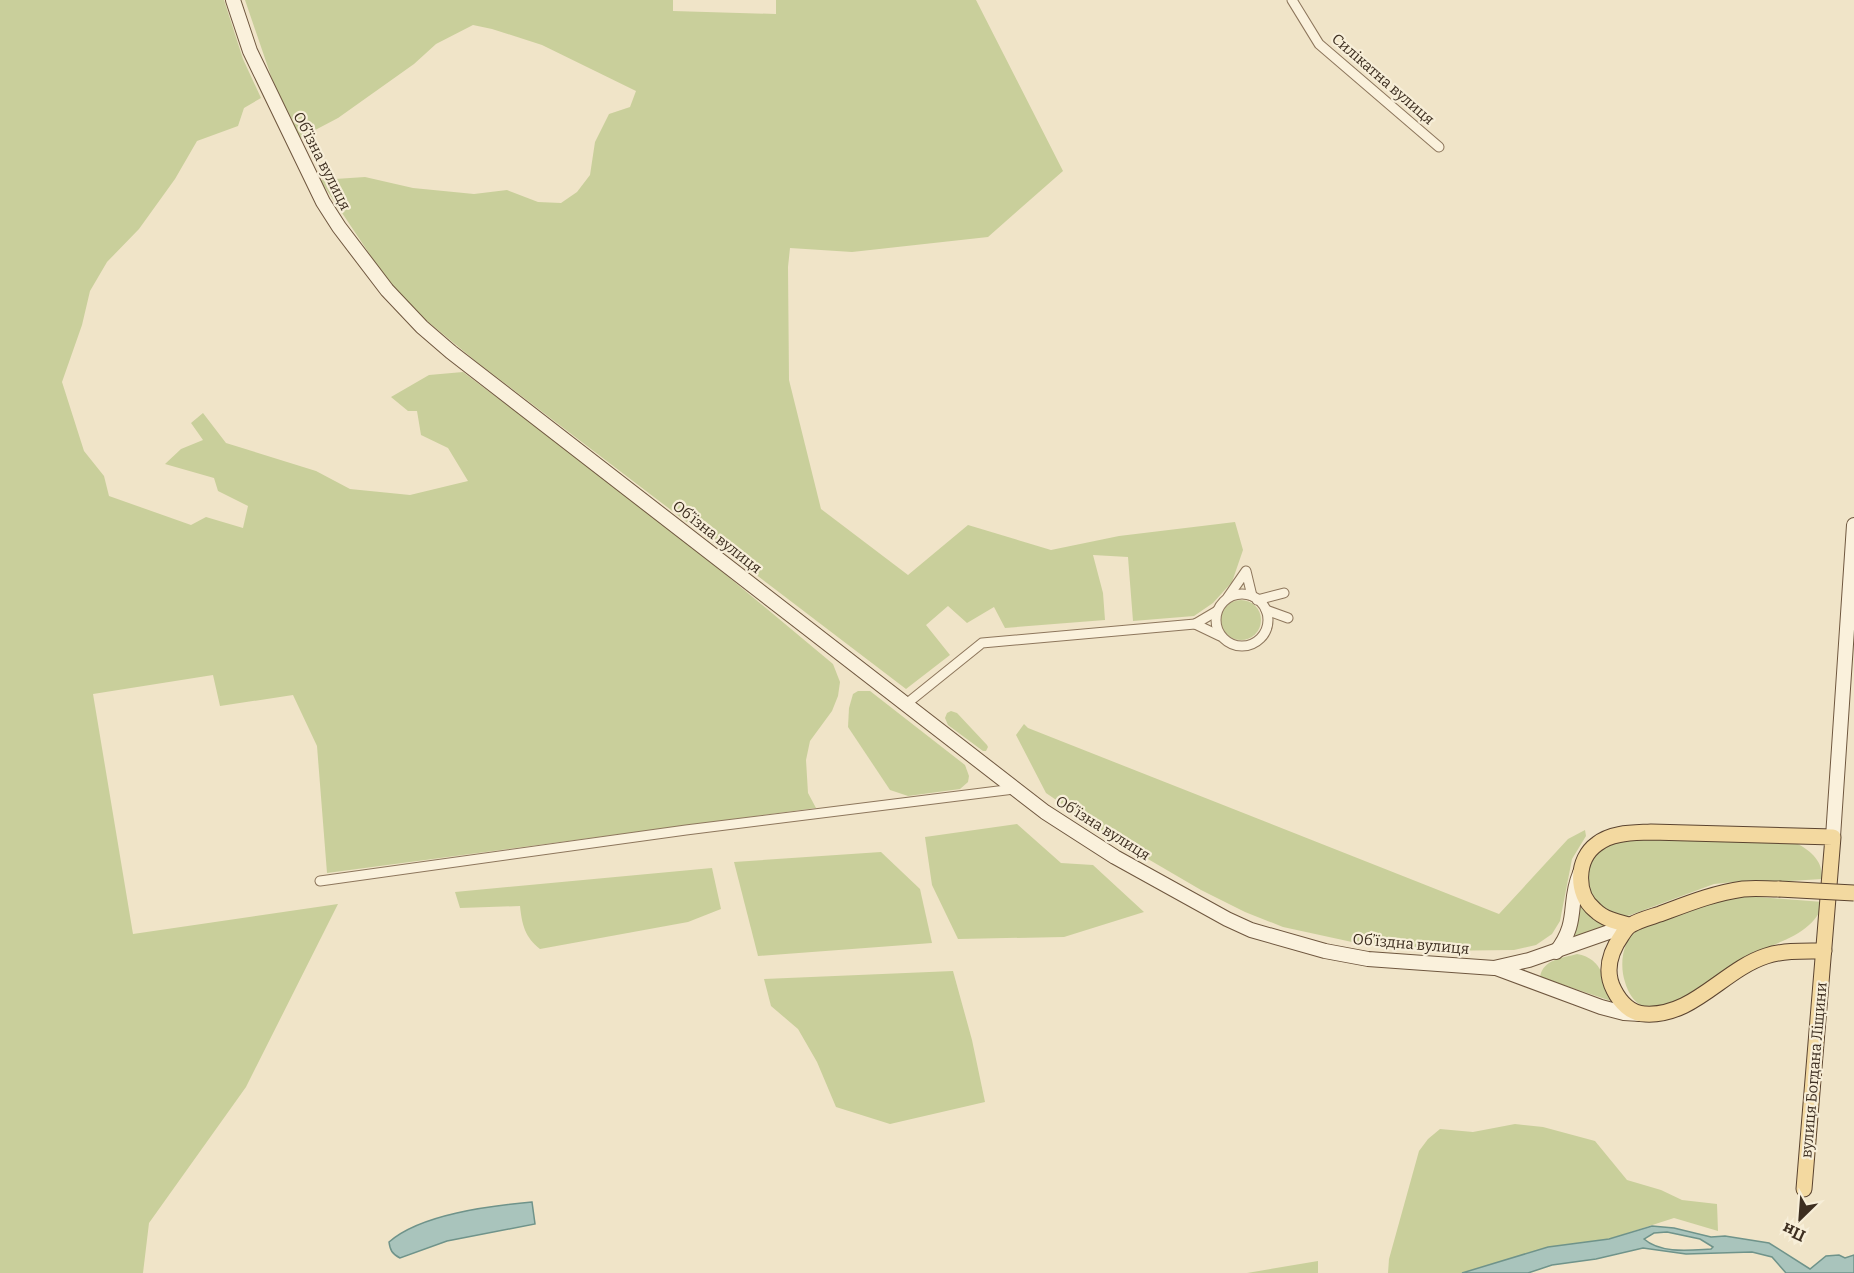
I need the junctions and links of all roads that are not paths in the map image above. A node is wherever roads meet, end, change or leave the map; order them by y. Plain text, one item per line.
1 (233, 0) edge
2 (1292, 0) edge
3 (1439, 147) dead end
4 (1854, 525) edge
5 (1228, 597) junction
6 (1260, 603) junction
7 (1217, 611) junction
8 (1195, 624) junction
9 (1268, 624) junction
10 (1220, 636) junction
11 (905, 705) junction
12 (1014, 789) junction
13 (1833, 837) junction
14 (1580, 871) junction
15 (320, 881) dead end
16 (1854, 893) edge
17 (1629, 926) junction
18 (1325, 951) joint
19 (1824, 951) junction
20 (1556, 952) junction
21 (1494, 968) junction
22 (1642, 1014) junction
23 (1804, 1189) dead end

1 - 11 main road, Об’їзна вулиця
2 - 3 street, Силікатна вулиця
4 - 13 main road
5 - 6 street
5 - 6 street
5 - 7 street
6 - 9 street
6 - 9 street
7 - 8 street
7 - 10 street
8 - 10 street
8 - 11 street
9 - 10 street
11 - 12 main road, Об’їзна вулиця
12 - 15 street
12 - 18 main road, Об’їзна вулиця
13 - 14 main road
13 - 19 main road, вулиця Богдана Ліщини
14 - 17 main road
14 - 20 main road
16 - 17 main road, bridge
17 - 20 main road
17 - 22 main road
18 - 21 main road, Об’їздна вулиця
19 - 22 main road
19 - 23 main road, вулиця Богдана Ліщини
20 - 21 main road
21 - 22 main road

